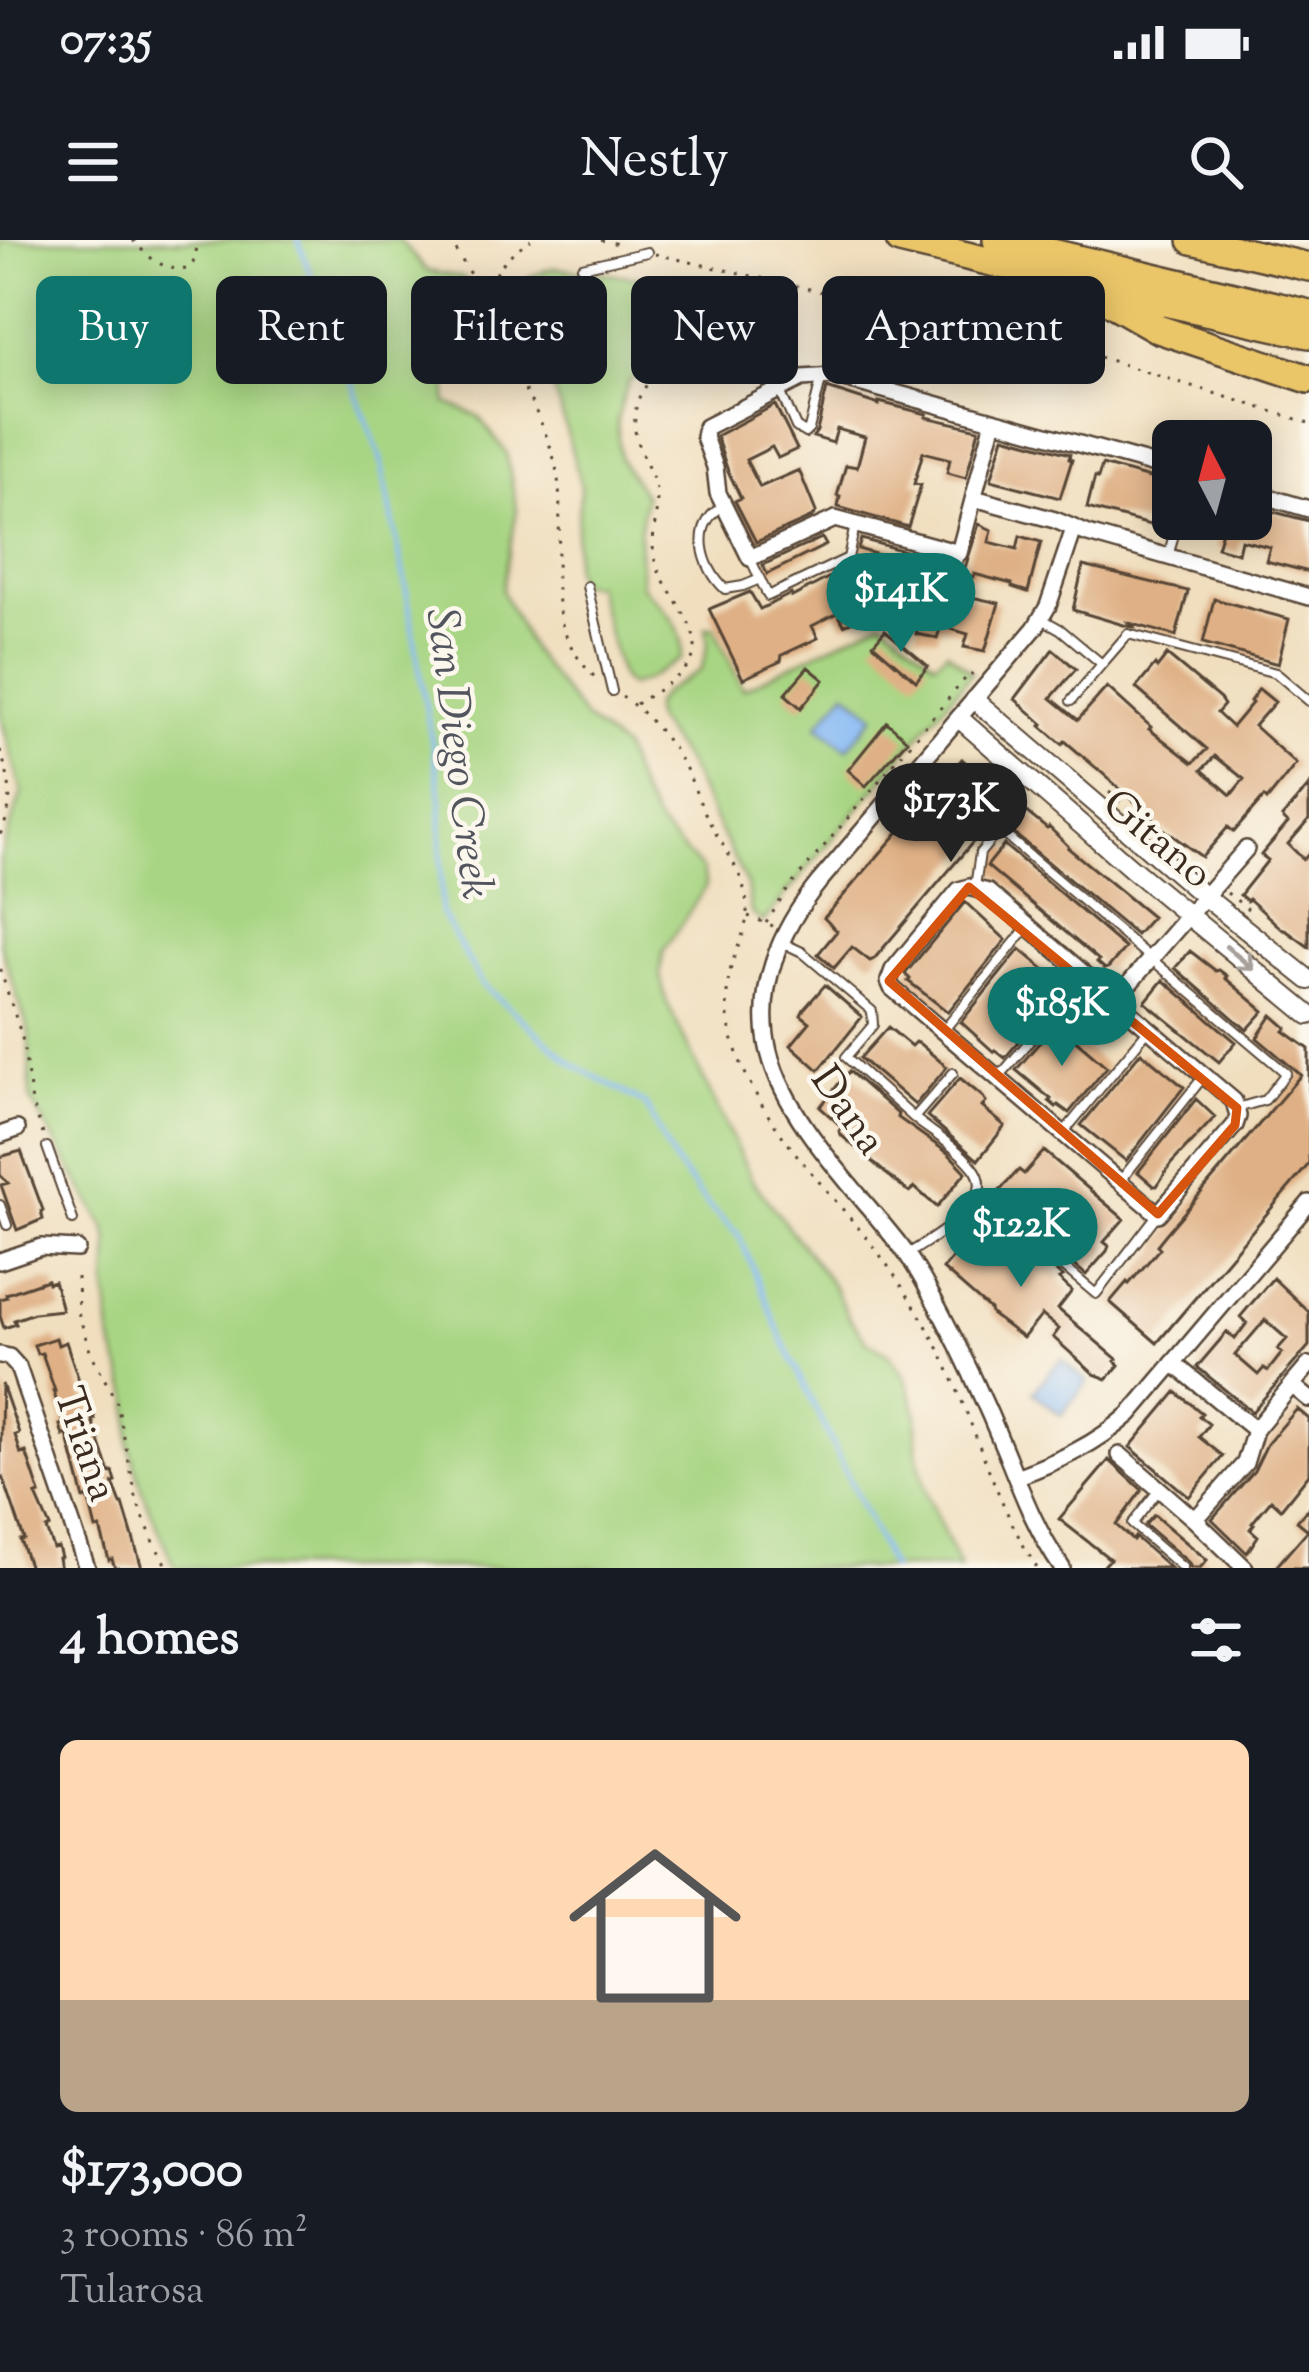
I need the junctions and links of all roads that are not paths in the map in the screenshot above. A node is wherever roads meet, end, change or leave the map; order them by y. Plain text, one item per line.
1 (901, 240) edge
2 (997, 240) edge
3 (1192, 240) edge
4 (647, 252) road end
5 (582, 267) dead end
6 (1309, 267) edge
7 (1047, 276) edge
8 (1105, 290) edge
9 (1105, 300) edge
10 (1309, 314) edge
11 (1309, 334) edge
12 (822, 375) joint
13 (1309, 379) edge
14 (863, 384) edge
15 (779, 390) junction
16 (994, 420) junction
17 (1152, 464) edge
18 (974, 498) junction
19 (1272, 498) edge
20 (723, 506) junction
21 (1309, 508) edge
22 (855, 524) junction
23 (1074, 529) junction
24 (1172, 540) edge
25 (959, 553) junction
26 (1168, 557) junction
27 (750, 558) junction
28 (760, 579) junction
29 (953, 579) dead end
30 (587, 586) dead end
31 (1309, 597) edge
32 (1041, 618) junction
33 (1102, 664) junction
34 (611, 691) road end
35 (975, 700) junction
36 (1071, 701) dead end
37 (1309, 701) edge
38 (959, 719) junction
39 (1246, 849) dead end
40 (975, 887) junction
41 (1204, 896) junction
42 (1187, 915) junction
43 (1028, 926) junction
44 (782, 937) junction
45 (1151, 959) junction
46 (1086, 975) junction
47 (1309, 980) edge
48 (1115, 1000) junction
49 (1309, 1015) edge
50 (1149, 1029) junction
51 (943, 1031) junction
52 (953, 1073) dead end
53 (1204, 1076) junction
54 (998, 1078) junction
55 (1238, 1108) junction
56 (914, 1118) junction
57 (1063, 1133) junction
58 (47, 1147) road end
59 (1120, 1181) junction
60 (980, 1196) junction
61 (1309, 1203) edge
62 (0, 1205) edge
63 (1158, 1214) junction
64 (73, 1220) dead end
65 (7, 1225) dead end
66 (76, 1250) dead end
67 (907, 1254) junction
68 (0, 1261) edge
69 (0, 1355) edge
70 (1173, 1363) junction
71 (1309, 1365) edge
72 (1292, 1385) junction
73 (1309, 1399) edge
74 (1255, 1430) junction
75 (1120, 1455) dead end
76 (1016, 1477) junction
77 (1159, 1490) junction
78 (1195, 1520) junction
79 (1232, 1554) junction
80 (86, 1568) edge
81 (1062, 1568) edge
82 (1183, 1568) edge
83 (1220, 1568) edge
84 (1245, 1568) edge

1 - 7 highway
2 - 10 highway
3 - 6 highway
4 - 5 lane
8 - 11 highway
9 - 13 highway
12 - 15 street
12 - 15 lane
14 - 16 street
15 - 20 street
16 - 17 street
16 - 18 street
18 - 23 street
18 - 25 street
19 - 21 street
20 - 27 street
20 - 28 lane
22 - 25 street
22 - 27 street
22 - 28 lane
23 - 26 street
23 - 32 street, Dana
24 - 26 lane
25 - 29 lane
26 - 31 street
27 - 28 lane
30 - 34 lane
32 - 33 lane
32 - 35 street, Dana
33 - 36 lane
33 - 37 lane
35 - 38 street, Dana
35 - 41 street, Gitano
38 - 42 street, Gitano
38 - 44 street, Dana
39 - 41 street
40 - 43 street
40 - 45 lane
40 - 51 street
41 - 42 street
41 - 47 street, Gitano
42 - 45 street
42 -> 49 street, Gitano
43 - 46 street
43 - 51 lane
44 - 56 lane
44 - 67 street, Dana
45 - 48 street
45 - 55 lane
46 - 48 street
46 - 54 lane
48 - 50 street
50 - 53 street
50 - 57 lane
51 - 54 street
52 - 56 lane
53 - 55 street
53 - 59 lane
54 - 57 street
55 - 63 street
56 - 60 lane
57 - 59 street
58 - 64 lane
59 - 63 street
60 - 63 lane
60 - 67 lane
61 - 70 street
62 - 65 lane
66 - 68 street
67 - 76 street, Dana
69 - 80 street, Triana
70 - 74 street
70 - 76 street
71 - 72 street
72 - 73 street
72 - 74 street
74 - 78 street
75 - 77 street
76 - 81 street, Dana
77 - 78 street
77 - 82 lane
78 - 79 street
79 - 83 lane
79 - 84 street

